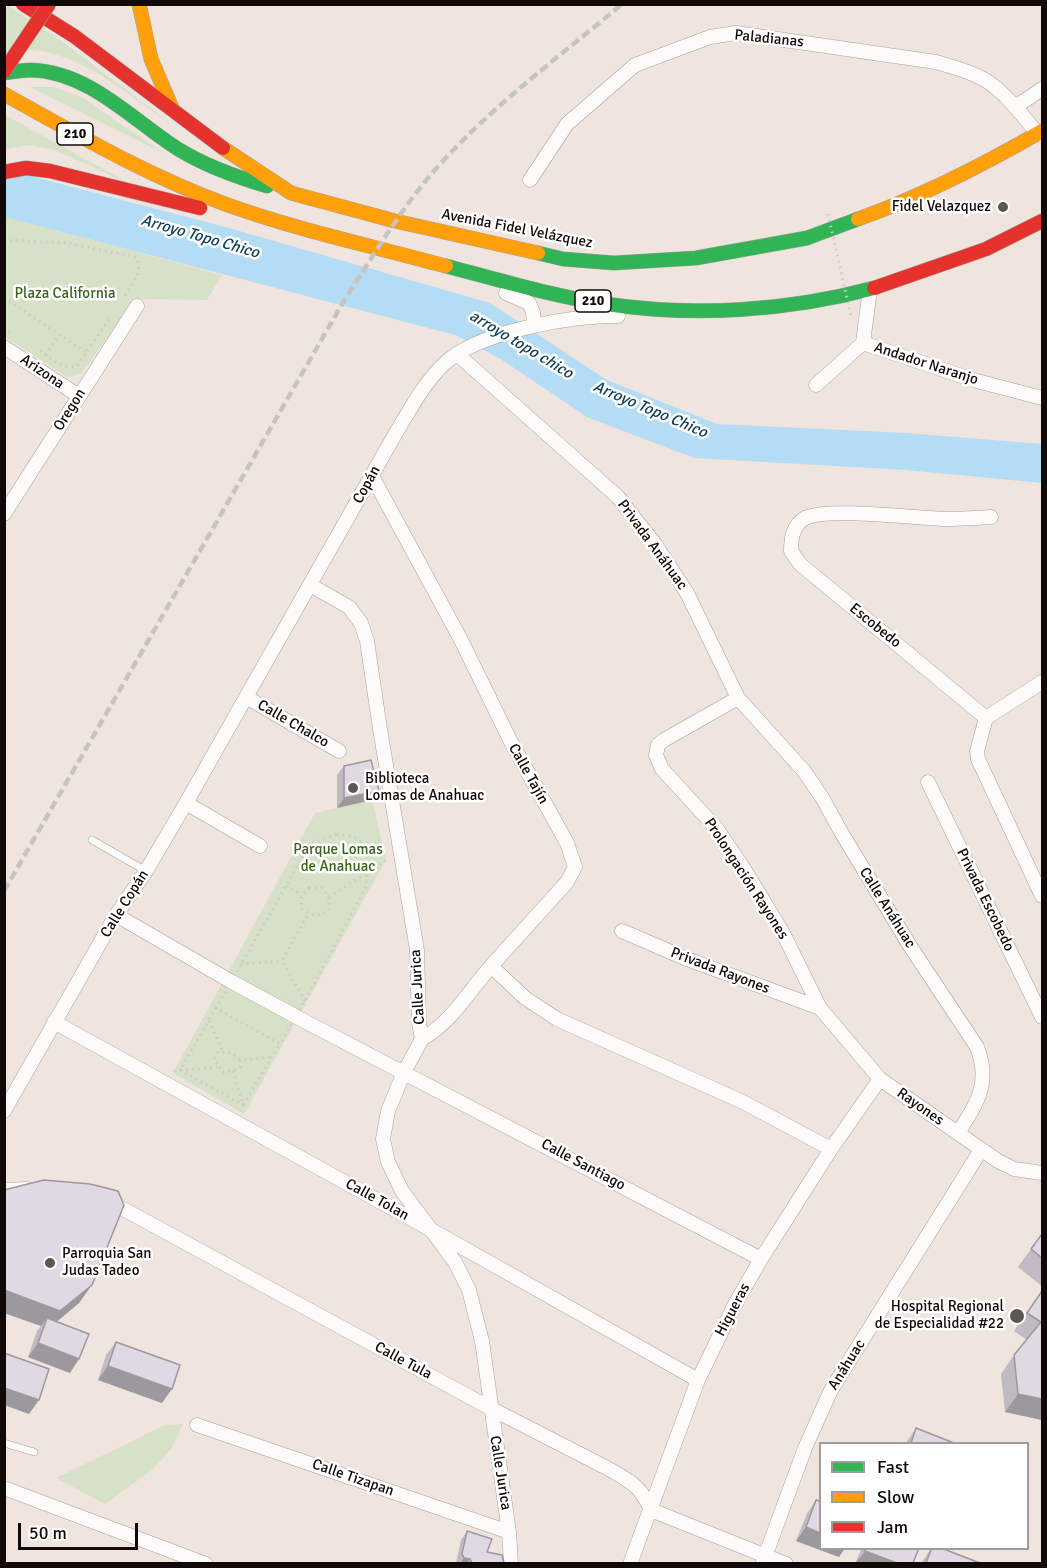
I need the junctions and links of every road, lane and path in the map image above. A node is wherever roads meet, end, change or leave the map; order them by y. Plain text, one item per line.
1 (23, 4) edge
2 (49, 4) edge
3 (139, 4) edge
4 (4, 72) edge
5 (1042, 89) edge
6 (4, 94) edge
7 (1015, 107) junction
8 (174, 111) junction
9 (1040, 133) edge
10 (4, 172) edge
11 (530, 180) dead end
12 (291, 193) junction
13 (251, 214) junction
14 (828, 214) dead end
15 (1042, 221) edge
16 (4, 240) edge
17 (415, 257) junction
18 (870, 289) junction
19 (5, 300) edge
20 (121, 301) dead end
21 (137, 306) dead end
22 (115, 309) dead end
23 (731, 310) junction
24 (851, 316) dead end
25 (530, 327) junction
26 (4, 328) edge
27 (13, 334) dead end
28 (59, 335) junction
29 (863, 343) junction
30 (4, 347) edge
31 (38, 350) dead end
32 (87, 353) junction
33 (457, 354) junction
34 (46, 355) junction
35 (816, 385) dead end
36 (79, 396) junction
37 (1042, 398) edge
38 (372, 476) junction
39 (8, 499) edge
40 (4, 514) edge
41 (991, 517) dead end
42 (310, 585) junction
43 (1042, 682) edge
44 (246, 697) junction
45 (738, 698) junction
46 (986, 718) junction
47 (339, 751) dead end
48 (928, 782) dead end
49 (186, 803) junction
50 (92, 840) dead end
51 (260, 846) dead end
52 (401, 851) junction
53 (146, 871) junction
54 (368, 872) junction
55 (286, 886) junction
56 (302, 895) junction
57 (1042, 896) edge
58 (329, 897) junction
59 (308, 914) junction
60 (116, 915) junction
61 (622, 931) dead end
62 (282, 962) junction
63 (241, 964) junction
64 (491, 966) junction
65 (232, 982) junction
66 (305, 1001) junction
67 (216, 1008) junction
68 (820, 1008) junction
69 (1042, 1017) edge
70 (302, 1020) junction
71 (209, 1021) junction
72 (54, 1022) junction
73 (422, 1039) junction
74 (280, 1044) junction
75 (223, 1052) junction
76 (272, 1057) junction
77 (240, 1060) junction
78 (217, 1067) junction
79 (233, 1071) junction
80 (404, 1072) junction
81 (880, 1079) junction
82 (4, 1111) edge
83 (958, 1133) junction
84 (831, 1149) junction
85 (981, 1150) junction
86 (1042, 1173) edge
87 (39, 1189) edge
88 (4, 1190) edge
89 (97, 1199) edge
90 (428, 1228) junction
91 (761, 1259) junction
92 (698, 1380) junction
93 (490, 1408) junction
94 (197, 1425) dead end
95 (4, 1443) edge
96 (34, 1452) dead end
97 (4, 1488) edge
98 (651, 1510) junction
99 (509, 1532) junction
100 (764, 1559) edge
101 (206, 1563) edge
102 (511, 1563) edge
103 (630, 1563) edge
104 (786, 1563) edge

1 - 8 highway, Avenida Fidel Velázquez
2 - 4 highway, bridge
3 - 8 highway
4 - 12 highway
5 - 7 street
6 - 13 highway, 210
7 - 9 street, Paladianas
7 - 11 street, Paladianas
8 - 12 highway, Avenida Fidel Velázquez
9 - 12 highway, Avenida Fidel Velázquez
10 - 13 highway
13 - 17 highway, 210
14 - 24 path, bridge
15 - 18 highway, 210
16 - 20 path
17 - 23 highway, 210
17 - 25 street
18 - 23 highway, 210
18 - 29 street, Andador Naranjo
19 - 28 path
21 - 36 street, Oregon
22 - 32 path
23 - 25 street, Copán
25 - 33 street, Copán
26 - 27 path
28 - 32 path
28 - 34 path
29 - 35 street
29 - 37 street, Andador Naranjo
30 - 36 street, Arizona
31 - 34 path
32 - 34 path
33 - 38 street, Copán
33 - 45 street, Privada Anáhuac
36 - 39 street, Oregon
38 - 42 street, Copán
38 - 64 street, Calle Tajín
39 - 40 street, Oregon
41 - 46 street, Escobedo
42 - 44 street, Copán
42 - 52 street, Calle Jurica
43 - 46 street
44 - 47 street, Calle Chalco
44 - 49 street, Calle Copán
45 - 68 street, Prolongación Rayones
45 - 83 street, Calle Anáhuac
46 - 57 street
48 - 69 street, Privada Escobedo
49 - 51 street
49 - 53 street, Calle Copán
50 - 53 lane
52 - 54 path
52 - 73 street, Calle Jurica
53 - 60 street, Calle Copán
54 - 55 path
54 - 58 path
54 - 66 path
55 - 56 path
55 - 63 path
56 - 58 path
56 - 59 path
58 - 59 path
59 - 62 path
60 - 65 street, Calle Santiago
60 - 72 street, Calle Copán
61 - 68 street, Privada Rayones
62 - 63 path
62 - 66 path
63 - 65 path
64 - 73 street, Calle Tajín
64 - 84 street
65 - 67 path
65 - 70 street, Calle Santiago
66 - 70 path
67 - 71 path
67 - 74 path
68 - 81 street, Rayones
70 - 74 path
70 - 80 street, Calle Santiago
71 - 75 path
71 - 78 path
72 - 82 street, Calle Copán
72 - 90 street, Calle Tolan
73 - 80 street, Calle Jurica
74 - 76 path
75 - 77 path
75 - 78 path
76 - 77 path
76 - 79 path
77 - 79 path
78 - 79 path
80 - 90 street, Calle Jurica
80 - 91 street, Calle Santiago
81 - 83 street, Rayones
81 - 84 street, Higueras
83 - 85 street, Rayones
84 - 91 street, Higueras
85 - 86 street, Rayones
85 - 100 street, Anáhuac
87 - 88 street
89 - 93 street, Calle Tula
90 - 92 street, Calle Tolan
90 - 93 street, Calle Jurica
91 - 92 street, Higueras
92 - 98 street, Higueras
93 - 98 street, Calle Tula
93 - 99 street, Calle Jurica
94 - 99 street, Calle Tizapan
95 - 96 lane
97 - 101 street
98 - 100 street
98 - 103 street, Higueras
99 - 102 street, Calle Jurica
100 - 104 street

